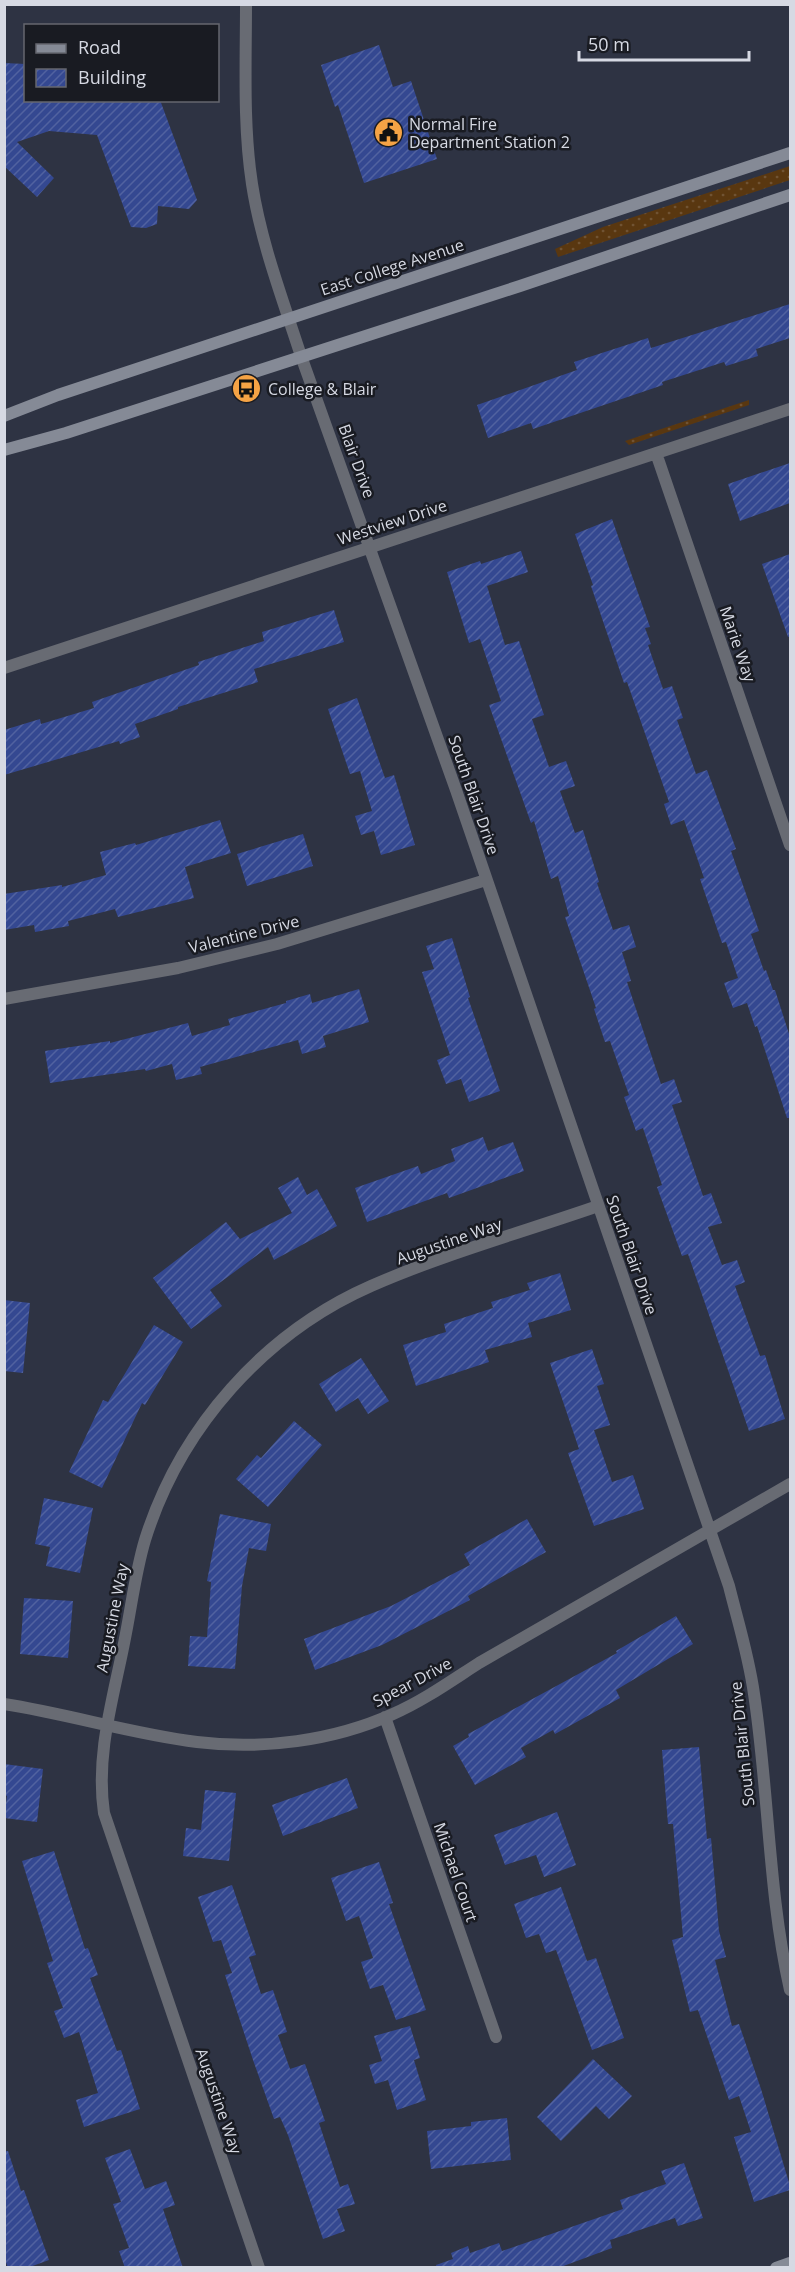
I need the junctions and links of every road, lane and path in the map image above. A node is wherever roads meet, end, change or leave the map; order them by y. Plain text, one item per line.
1 (246, 4) edge
2 (790, 153) edge
3 (790, 195) edge
4 (290, 319) junction
5 (302, 357) junction
6 (790, 409) edge
7 (4, 416) edge
8 (4, 450) edge
9 (656, 453) junction
10 (371, 547) junction
11 (4, 668) edge
12 (790, 845) edge
13 (486, 880) junction
14 (4, 999) edge
15 (598, 1206) junction
16 (790, 1484) edge
17 (710, 1531) junction
18 (4, 1704) edge
19 (385, 1717) junction
20 (108, 1725) junction
21 (790, 1990) edge
22 (496, 2037) dead end
23 (790, 2263) edge
24 (259, 2268) edge
25 (776, 2268) edge

1 - 4 street, Blair Drive
2 - 4 main road, East College Avenue
3 - 5 main road
4 - 5 street, Blair Drive
4 - 7 main road, East College Avenue
5 - 8 main road
5 - 10 street, Blair Drive
6 - 9 street, Westview Drive
9 - 10 street, Westview Drive
9 - 12 street, Marie Way
10 - 11 street, Westview Drive
10 - 13 street, South Blair Drive
13 - 14 street, Valentine Drive
13 - 15 street, South Blair Drive
15 - 17 street, South Blair Drive
15 - 20 street, Augustine Way
16 - 17 street, Spear Drive
17 - 19 street, Spear Drive
17 - 21 street, South Blair Drive
18 - 20 street, Spear Drive
19 - 20 street, Spear Drive
19 - 22 street, Michael Court
20 - 24 street, Augustine Way
23 - 25 main road

